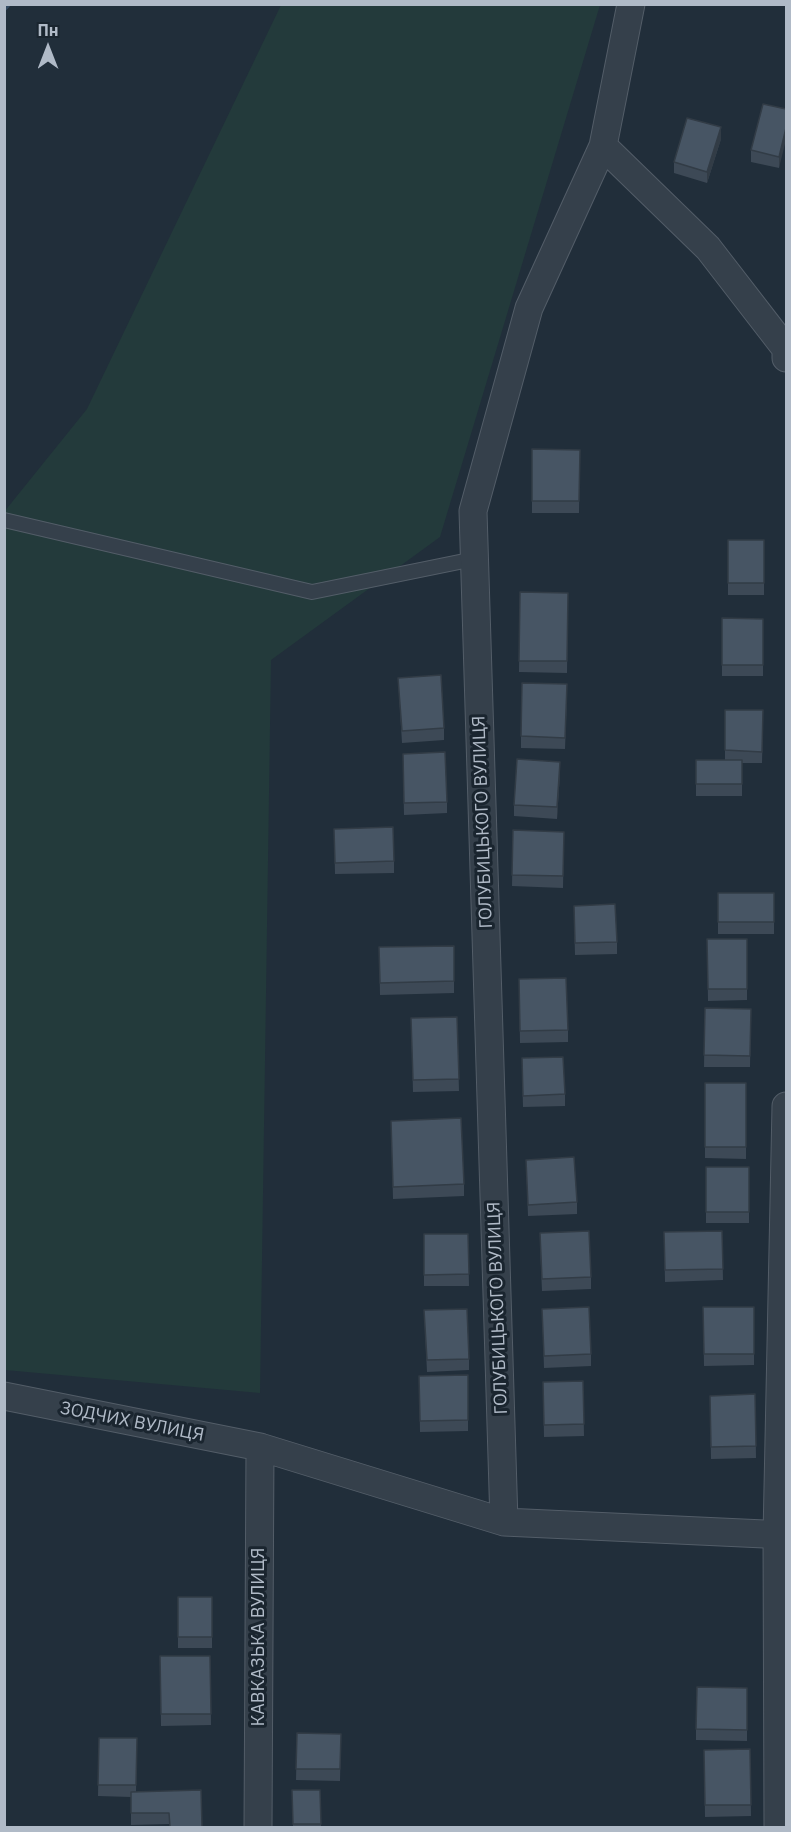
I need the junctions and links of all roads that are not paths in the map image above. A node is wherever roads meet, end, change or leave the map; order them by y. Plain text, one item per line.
1 (631, 4) edge
2 (603, 146) junction
3 (786, 358) edge
4 (4, 520) edge
5 (474, 559) junction
6 (786, 1106) edge
7 (4, 1396) edge
8 (260, 1447) junction
9 (504, 1522) junction
10 (782, 1535) edge
11 (258, 1827) edge
12 (778, 1827) edge

1 - 2 street, ГОЛУБИЦЬКОГО ВУЛИЦЯ
2 - 3 street
2 - 5 street, ГОЛУБИЦЬКОГО ВУЛИЦЯ
4 - 5 lane
5 - 9 street, ГОЛУБИЦЬКОГО ВУЛИЦЯ
6 - 10 street
7 - 8 street, ЗОДЧИХ ВУЛИЦЯ
8 - 9 street, ЗОДЧИХ ВУЛИЦЯ
8 - 11 street, КАВКАЗЬКА ВУЛИЦЯ
9 - 10 street, ЗОДЧИХ ВУЛИЦЯ
10 - 12 street

